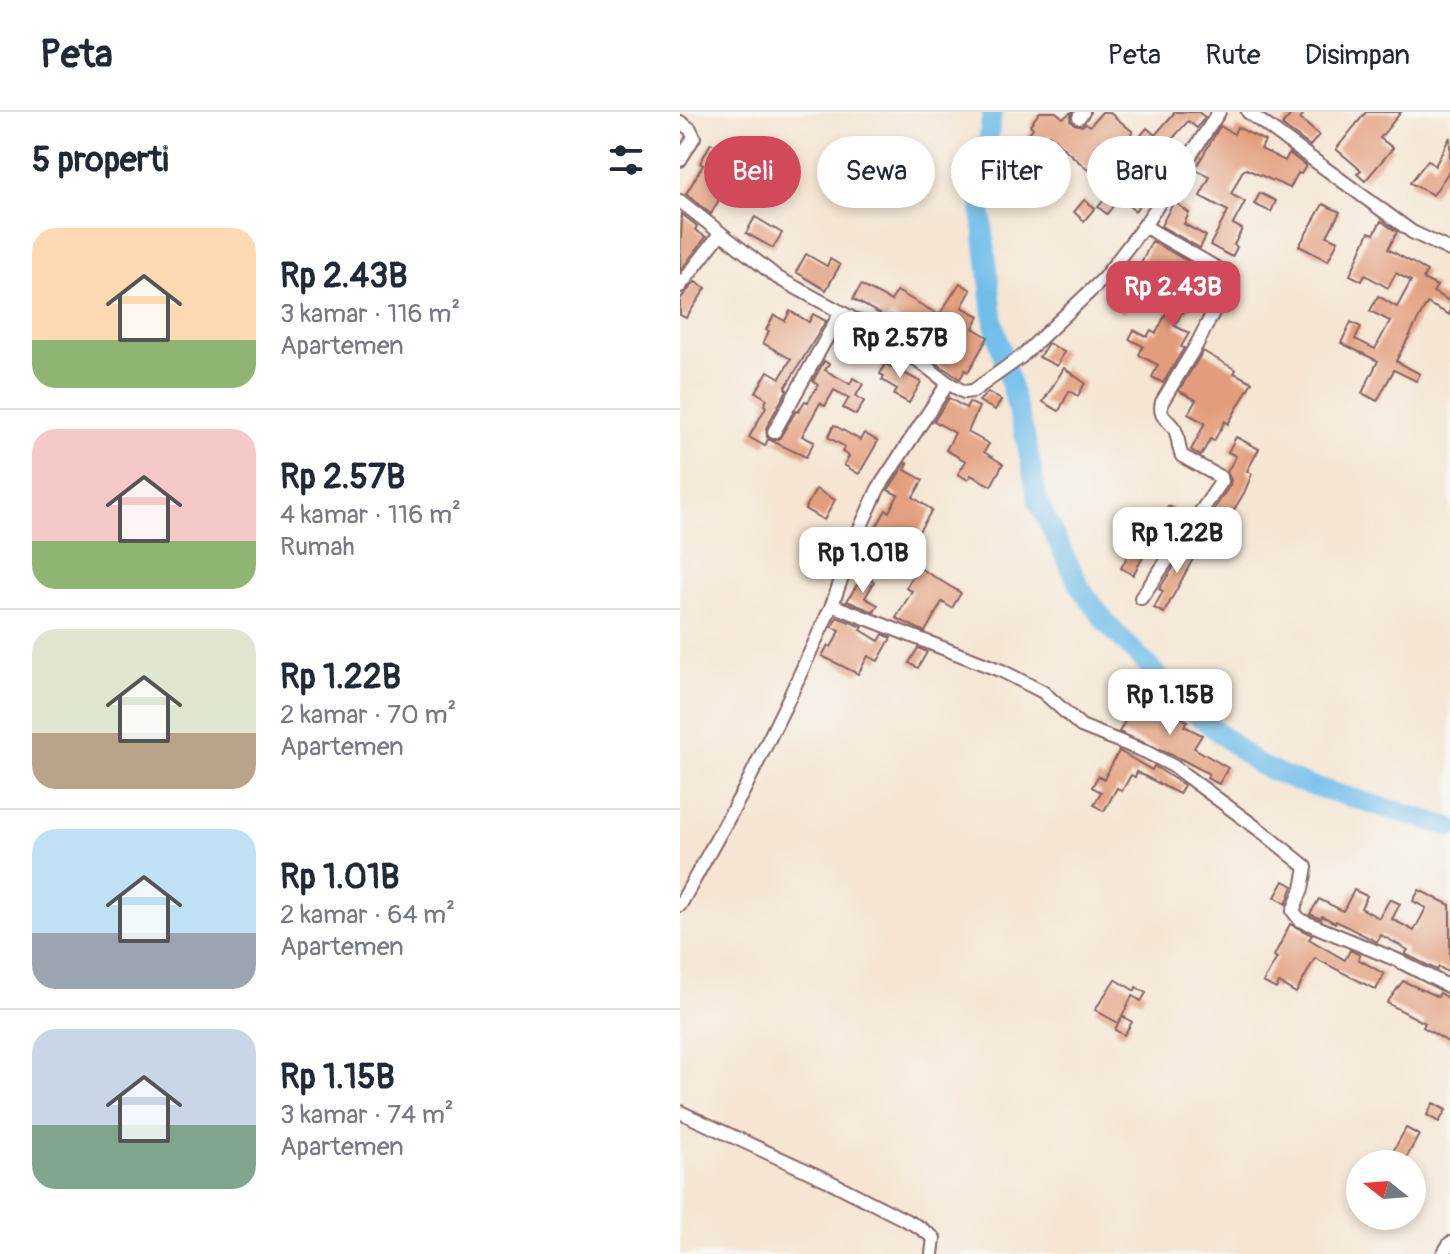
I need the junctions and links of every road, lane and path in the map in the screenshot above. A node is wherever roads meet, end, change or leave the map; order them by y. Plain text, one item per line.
1 (1219, 112) edge
2 (1248, 112) edge
3 (680, 122) edge
4 (680, 160) edge
5 (680, 201) edge
6 (1144, 226) junction
7 (720, 234) junction
8 (1450, 250) edge
9 (680, 286) edge
10 (841, 312) junction
11 (948, 383) junction
12 (774, 432) dead end
13 (1141, 598) dead end
14 (832, 605) junction
15 (680, 905) edge
16 (1450, 987) edge
17 (680, 1112) edge
18 (1450, 1243) edge
19 (932, 1254) edge
20 (1443, 1254) edge

1 - 6 street
2 - 8 street
3 - 4 street
5 - 7 street
6 - 11 street
6 - 13 street
7 - 9 street
7 - 10 street
10 - 11 street
10 - 12 street
11 - 14 street
14 - 15 street
14 - 16 street
17 - 19 street
18 - 20 street

